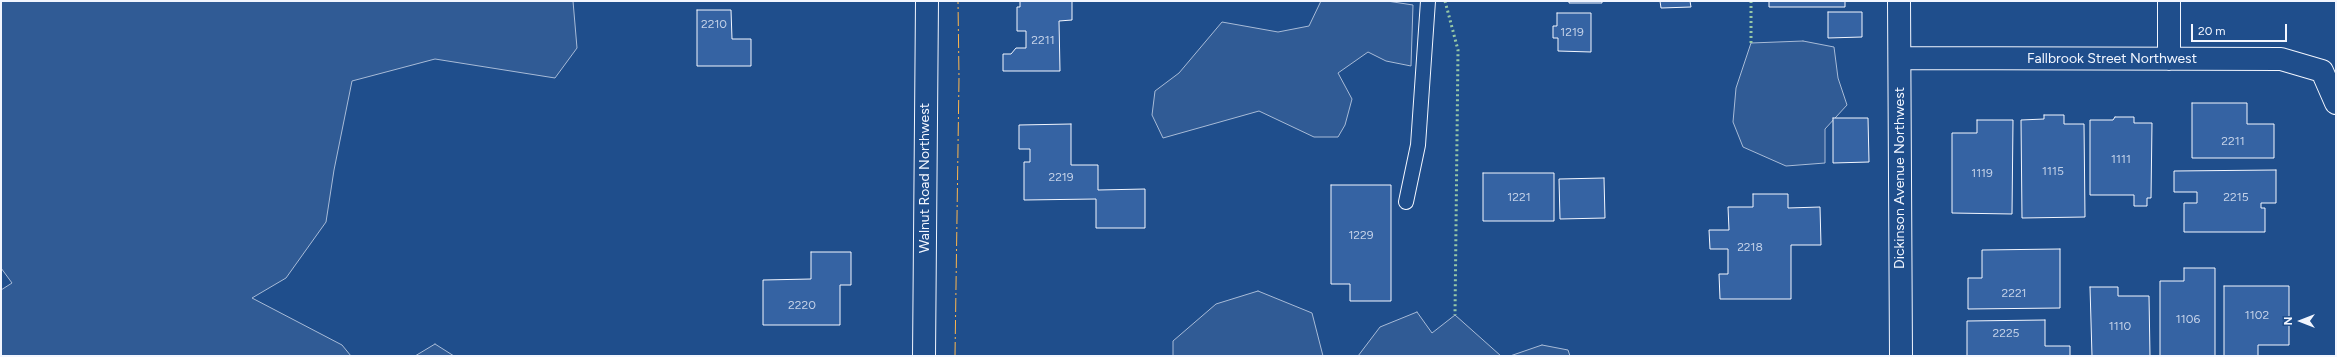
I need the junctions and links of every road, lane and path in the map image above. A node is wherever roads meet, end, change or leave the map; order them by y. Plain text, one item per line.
1 (927, 1) edge
2 (1428, 1) edge
3 (1899, 1) edge
4 (2169, 1) edge
5 (1900, 58) junction
6 (2169, 59) junction
7 (2336, 103) edge
8 (1406, 202) dead end
9 (924, 356) edge
10 (1901, 356) edge

1 - 9 street, Walnut Road Northwest
2 - 8 lane
3 - 5 street, Dickinson Avenue Northwest
4 - 6 street
5 - 6 street, Fallbrook Street Northwest
5 - 10 street, Dickinson Avenue Northwest
6 - 7 street, Fallbrook Street Northwest

